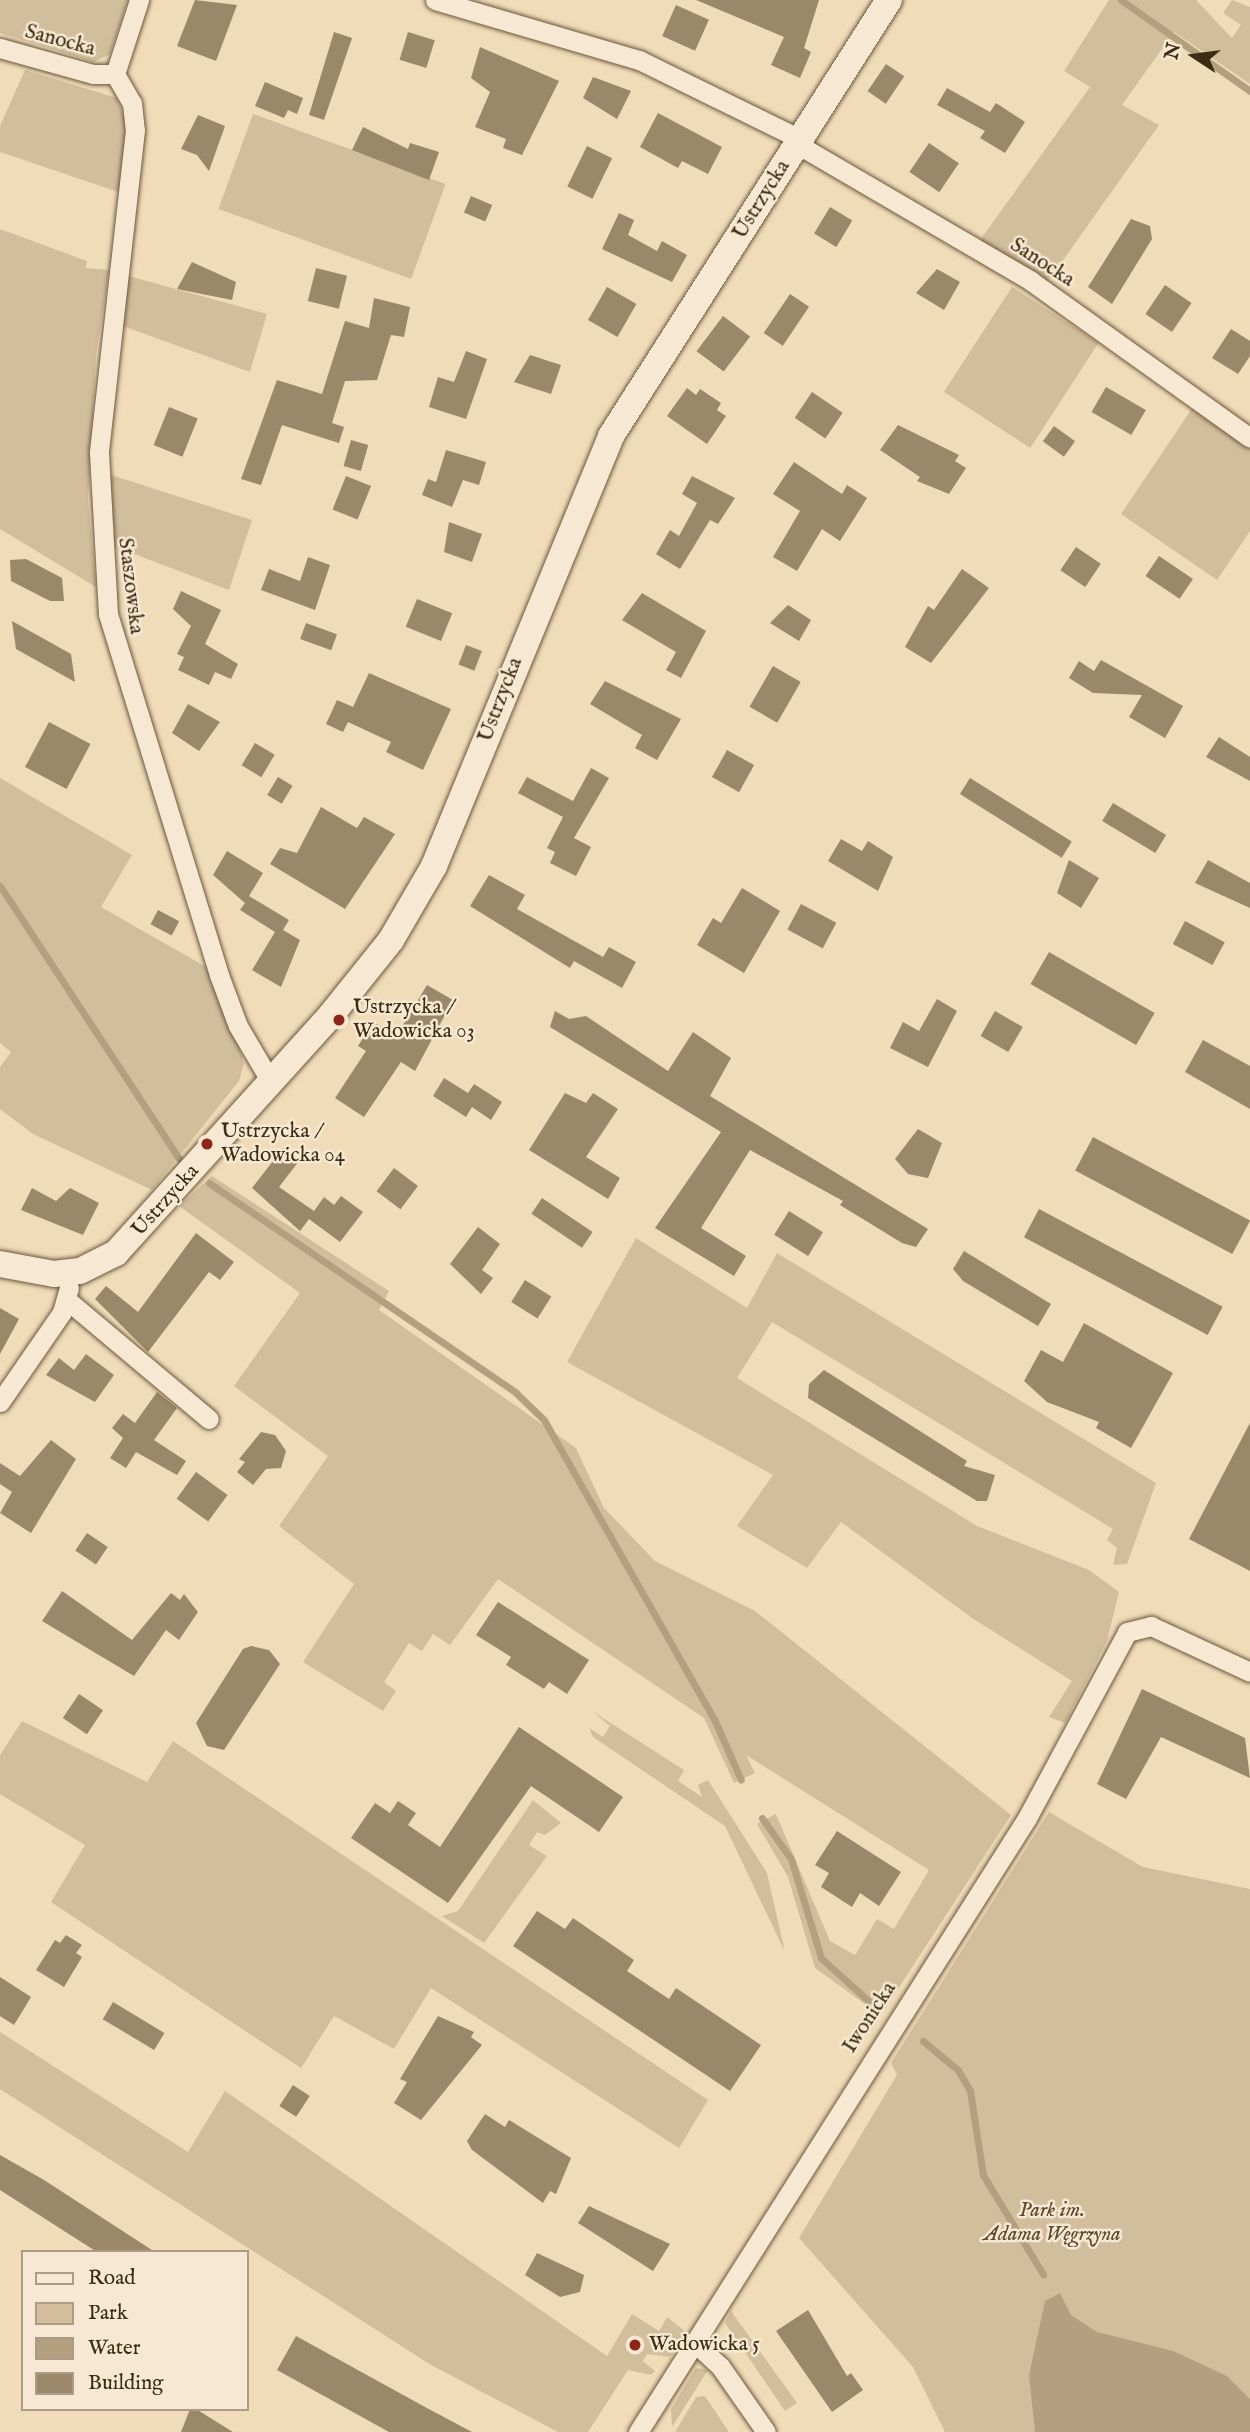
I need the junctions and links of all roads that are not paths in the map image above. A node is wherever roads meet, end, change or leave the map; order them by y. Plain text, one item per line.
1 (139, 0) edge
2 (435, 0) edge
3 (889, 0) edge
4 (0, 48) edge
5 (115, 74) junction
6 (799, 141) junction
7 (1250, 438) edge
8 (271, 1082) junction
9 (0, 1264) edge
10 (68, 1273) junction
11 (67, 1300) junction
12 (0, 1402) edge
13 (209, 1419) dead end
14 (1250, 1672) edge
15 (694, 2342) junction
16 (638, 2432) edge
17 (766, 2432) edge

1 - 5 street, Sanocka
2 - 6 street, Sanocka
3 - 6 street, Ustrzycka
4 - 5 street, Sanocka
5 - 8 street, Staszowska
6 - 7 street, Sanocka
6 - 8 street, Ustrzycka
8 - 10 street, Ustrzycka
9 - 10 street, Ustrzycka
10 - 11 street
11 - 12 street
11 - 13 street
14 - 15 street, Iwonicka
15 - 16 street, Iwonicka
15 - 17 street

